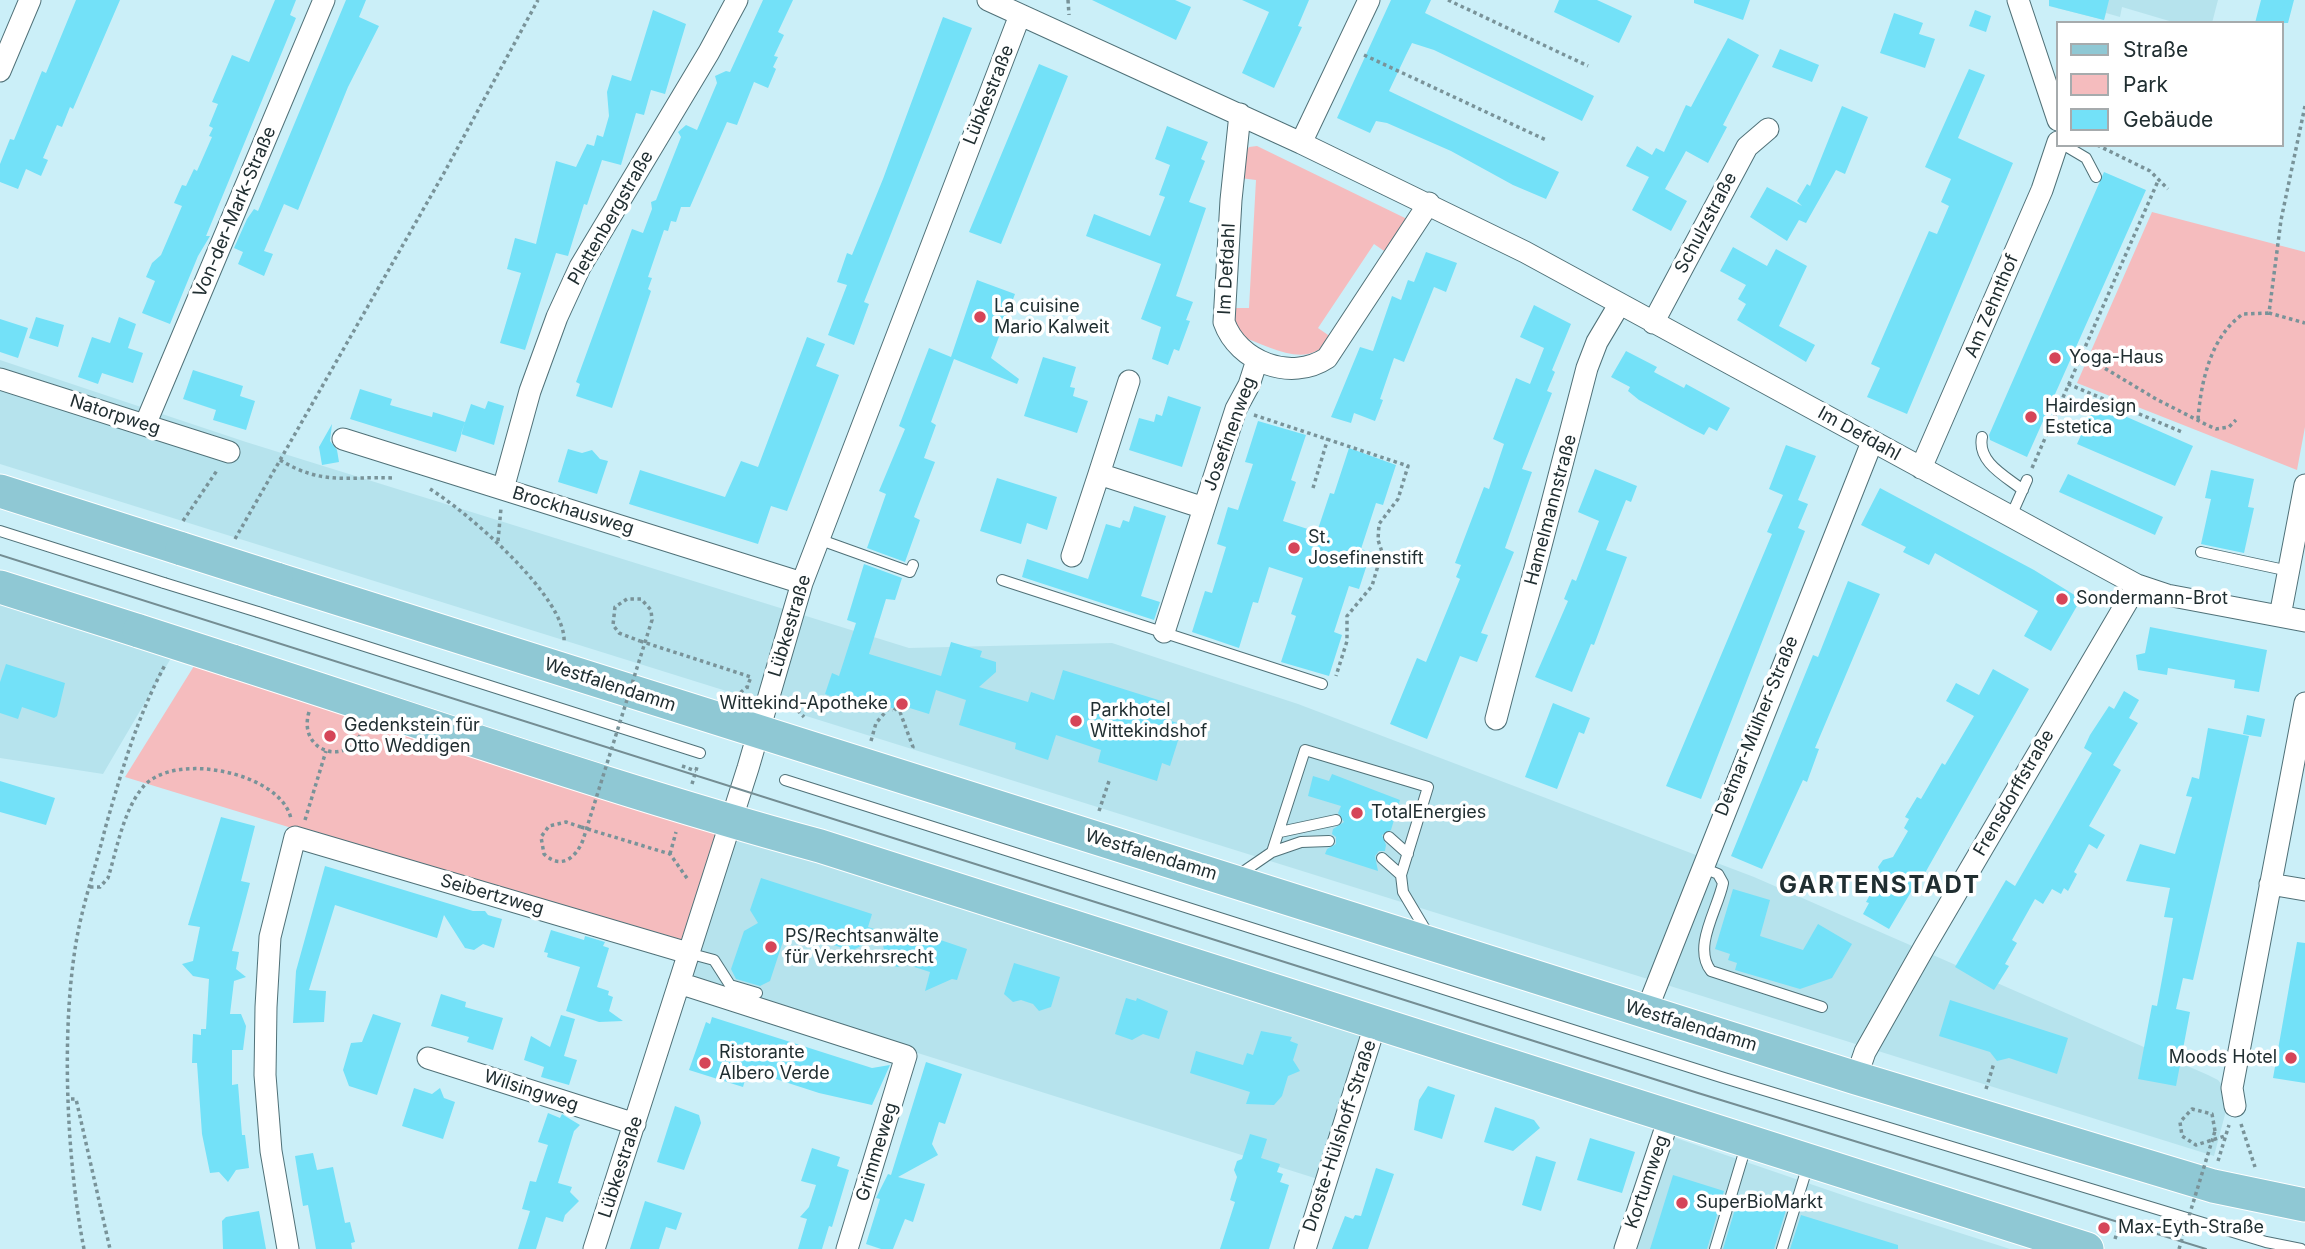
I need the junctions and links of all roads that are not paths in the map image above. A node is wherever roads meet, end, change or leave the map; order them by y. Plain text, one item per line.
1 (30, 0) edge
2 (324, 0) edge
3 (737, 0) edge
4 (988, 0) edge
5 (1369, 0) edge
6 (2018, 0) edge
7 (1020, 15) junction
8 (0, 71) edge
9 (1240, 114) junction
10 (2056, 114) edge
11 (1768, 129) dead end
12 (1301, 143) junction
13 (2056, 147) edge
14 (2067, 147) edge
15 (2096, 177) dead end
16 (1429, 203) junction
17 (1619, 305) junction
18 (1653, 323) junction
19 (1256, 360) junction
20 (0, 379) edge
21 (1129, 380) dead end
22 (145, 425) junction
23 (1982, 436) dead end
24 (343, 439) dead end
25 (1872, 442) junction
26 (229, 453) road end
27 (1921, 468) junction
28 (1099, 474) junction
29 (2305, 485) edge
30 (503, 489) junction
31 (0, 491) edge
32 (1204, 508) junction
33 (2011, 516) junction
34 (0, 530) edge
35 (818, 539) junction
36 (2201, 552) dead end
37 (1072, 556) dead end
38 (913, 565) dead end
39 (2289, 571) junction
40 (1002, 580) dead end
41 (802, 583) junction
42 (2137, 584) junction
43 (0, 587) edge
44 (2280, 616) junction
45 (2305, 621) edge
46 (1164, 632) junction
47 (1322, 684) road end
48 (2305, 703) edge
49 (1496, 719) dead end
50 (759, 732) junction
51 (700, 753) dead end
52 (785, 780) dead end
53 (1336, 820) dead end
54 (730, 822) junction
55 (1280, 832) junction
56 (1389, 837) dead end
57 (1329, 841) dead end
58 (1272, 852) junction
59 (1408, 854) junction
60 (1382, 858) dead end
61 (1701, 867) junction
62 (1401, 874) junction
63 (1232, 880) junction
64 (2270, 884) junction
65 (2305, 890) edge
66 (1435, 945) junction
67 (688, 953) junction
68 (679, 983) junction
69 (757, 993) dead end
70 (1822, 1007) dead end
71 (1646, 1012) junction
72 (1376, 1022) junction
73 (428, 1058) dead end
74 (1856, 1078) junction
75 (2235, 1106) road end
76 (1670, 1115) junction
77 (635, 1125) junction
78 (1748, 1140) junction
79 (1809, 1160) junction
80 (2305, 1205) edge
81 (2101, 1244) edge
82 (288, 1249) edge
83 (594, 1249) edge
84 (847, 1249) edge
85 (1304, 1249) edge
86 (1625, 1249) edge
87 (1715, 1249) edge
88 (1782, 1249) edge
89 (2301, 1249) edge

1 - 8 street
2 - 22 street, Von-der-Mark-Straße
3 - 30 street, Plettenbergstraße
4 - 7 street, Im Defdahl
5 - 12 street
6 - 10 street
7 - 9 street, Im Defdahl
7 - 35 street, Lübkestraße
9 - 12 street, Im Defdahl
9 - 19 street, Im Defdahl
11 - 18 street, Schulzstraße
12 - 16 street, Im Defdahl
13 - 27 street, Am Zehnthof
14 - 15 lane
16 - 17 street, Im Defdahl
16 - 19 street, Im Defdahl
17 - 18 street, Im Defdahl
17 - 49 street, Hamelmannstraße
18 - 25 street, Im Defdahl
19 - 32 street, Josefinenweg
20 - 22 street, Natorpweg
21 - 28 street
22 - 26 street, Natorpweg
23 - 33 lane
24 - 30 street, Brockhausweg
25 - 27 street, Im Defdahl
25 - 61 street, Detmar-Mülher-Straße
27 - 33 street, Im Defdahl
28 - 32 street, Josefinenweg
28 - 37 street
29 - 39 street
30 - 41 street, Brockhausweg
31 - 50 main road, Westfalendamm, bridge
32 - 46 street, Josefinenweg
33 - 42 street, Im Defdahl
34 - 51 lane, bridge
35 - 38 lane
35 - 41 street, Lübkestraße
36 - 39 lane
39 - 44 street
40 - 46 lane
41 - 50 street, Lübkestraße
42 - 44 street, Im Defdahl
42 - 74 street, Frensdorffstraße
43 - 54 main road, bridge
44 - 45 street, Im Defdahl
46 - 47 lane
48 - 64 street
50 - 54 street, Lübkestraße
50 - 63 main road, Westfalendamm
52 - 89 lane
53 - 55 lane
54 - 67 street, Lübkestraße
54 - 72 main road
55 - 58 lane
55 - 59 lane
56 - 59 lane
57 - 58 lane
58 - 63 lane
59 - 62 lane
60 - 62 lane
61 - 70 lane
61 - 71 street, Detmar-Mülher-Straße
62 - 66 lane
63 - 66 main road, Westfalendamm
64 - 65 street
64 - 75 street
66 - 71 main road, Westfalendamm
67 - 68 street, Lübkestraße
67 - 69 lane
67 - 82 street, Seibertzweg
68 - 77 street, Lübkestraße
68 - 84 street, Grimmeweg
71 - 74 main road, Westfalendamm
72 - 76 main road
72 - 85 street, Droste-Hülshoff-Straße
73 - 77 street, Wilsingweg
74 - 80 main road, Westfalendamm
76 - 78 main road
76 - 86 street, Kortumweg
77 - 83 street, Lübkestraße
78 - 79 main road
78 - 87 lane
79 - 81 main road
79 - 88 lane

